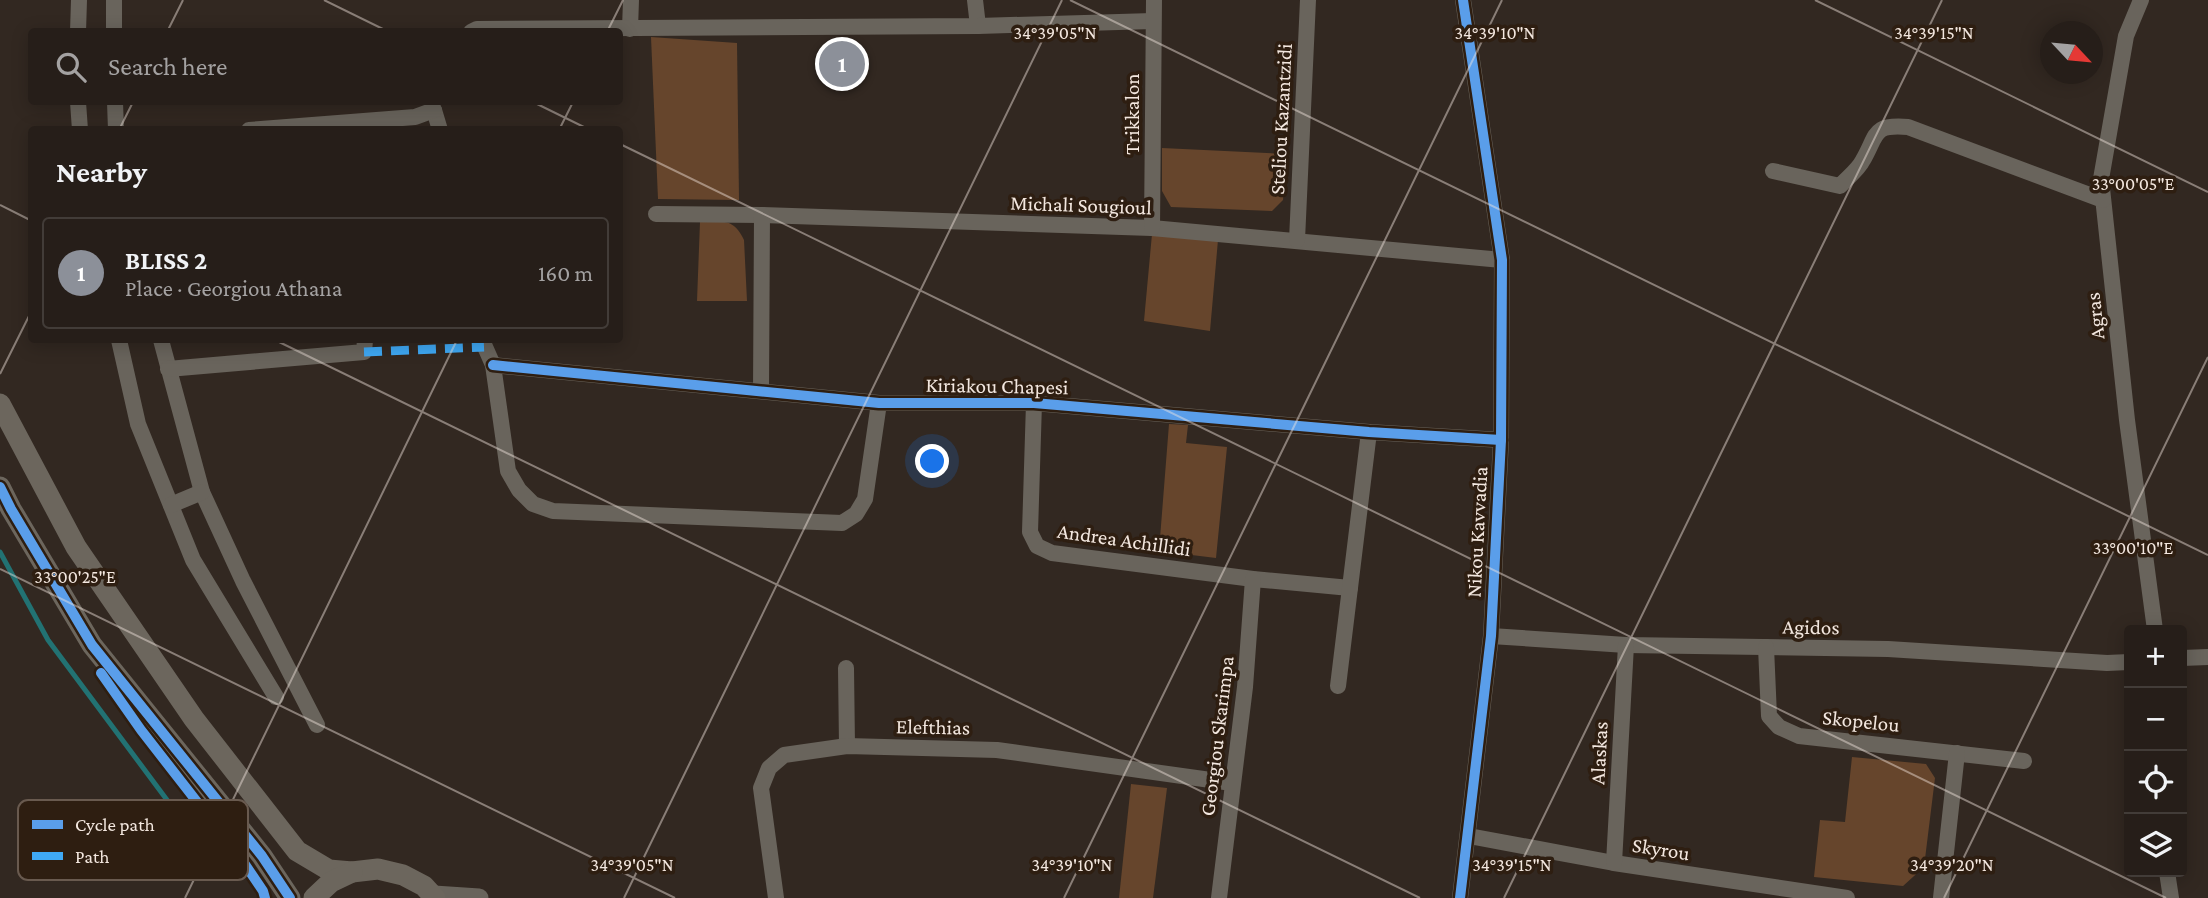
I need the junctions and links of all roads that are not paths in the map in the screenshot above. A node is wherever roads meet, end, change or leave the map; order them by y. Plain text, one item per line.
1 (79, 0) edge
2 (114, 0) edge
3 (631, 0) edge
4 (975, 0) edge
5 (1154, 0) edge
6 (1308, 0) edge
7 (1463, 0) edge
8 (2141, 0) edge
9 (1153, 21) junction
10 (978, 26) junction
11 (78, 28) edge
12 (114, 28) edge
13 (623, 29) edge
14 (630, 29) junction
15 (78, 105) edge
16 (115, 105) edge
17 (437, 106) edge
18 (80, 126) edge
19 (116, 126) edge
20 (300, 126) edge
21 (440, 126) edge
22 (1773, 171) dead end
23 (2103, 200) junction
24 (656, 214) dead end
25 (762, 215) junction
26 (1152, 228) junction
27 (1297, 240) junction
28 (1502, 260) junction
29 (120, 343) edge
30 (162, 343) edge
31 (365, 343) edge
32 (483, 343) edge
33 (493, 365) junction
34 (168, 369) junction
35 (761, 391) junction
36 (879, 403) junction
37 (1034, 403) junction
38 (0, 404) edge
39 (1369, 432) junction
40 (1502, 440) junction
41 (0, 487) edge
42 (202, 492) junction
43 (171, 505) junction
44 (1253, 579) junction
45 (1350, 588) junction
46 (2154, 625) edge
47 (1491, 636) junction
48 (1626, 645) junction
49 (1766, 647) junction
50 (2208, 657) edge
51 (2187, 658) edge
52 (2124, 662) edge
53 (846, 668) dead end
54 (1338, 686) dead end
55 (276, 697) dead end
56 (317, 725) dead end
57 (847, 746) junction
58 (1956, 753) junction
59 (2024, 761) dead end
60 (1233, 783) junction
61 (217, 800) edge
62 (1469, 836) junction
63 (248, 839) edge
64 (1614, 863) junction
65 (352, 872) junction
66 (2168, 877) edge
67 (435, 896) edge
68 (290, 898) edge
69 (314, 898) edge
70 (479, 898) edge
71 (776, 898) edge
72 (1219, 898) edge
73 (1460, 898) edge
74 (1847, 898) edge
75 (1941, 898) edge
76 (2171, 898) edge

1 - 11 street
2 - 12 street
3 - 14 street
4 - 10 street
5 - 9 street, Trikkalon
6 - 27 street, Steliou Kazantzidi
7 - 28 street, Nikou Kavvadia
8 - 23 street, Agras
9 - 10 street
9 - 26 street, Trikkalon
10 - 14 street
13 - 14 street
15 - 18 street
16 - 19 street
17 - 20 street
17 - 21 street
22 - 23 street
23 - 46 street, Agras
24 - 25 street, Michali Sougioul
25 - 26 street, Michali Sougioul
25 - 35 street
26 - 27 street, Michali Sougioul
27 - 28 street, Michali Sougioul
28 - 40 street, Nikou Kavvadia
29 - 43 street
30 - 34 street
31 - 34 street
32 - 33 street
33 - 35 street, Kiriakou Chapesi
33 - 36 street
34 - 42 street
35 - 36 street, Kiriakou Chapesi
36 - 37 street, Kiriakou Chapesi
37 - 39 street, Kiriakou Chapesi
37 - 44 street, Andrea Achillidi
38 - 65 main road
39 - 40 street, Kiriakou Chapesi
39 - 45 street
40 - 47 street, Nikou Kavvadia
41 - 61 main road
42 - 43 street
42 - 56 street
43 - 55 street
44 - 45 street, Andrea Achillidi
44 - 60 street, Georgiou Skarimpa
45 - 54 street
47 - 48 street, Agidos
47 - 62 street, Nikou Kavvadia
48 - 49 street, Agidos
48 - 64 street, Alaskas
49 - 52 street, Agidos
49 - 58 street, Skopelou
50 - 51 street
53 - 57 street
57 - 60 street, Elefthias
57 - 71 street, Elefthias
58 - 59 street, Skopelou
58 - 75 street
60 - 72 street, Georgiou Skarimpa
62 - 64 street, Skyrou
62 - 73 street, Nikou Kavvadia
63 - 68 main road
64 - 74 street, Skyrou
65 - 67 main road
65 - 69 main road
66 - 76 street
67 - 70 street

